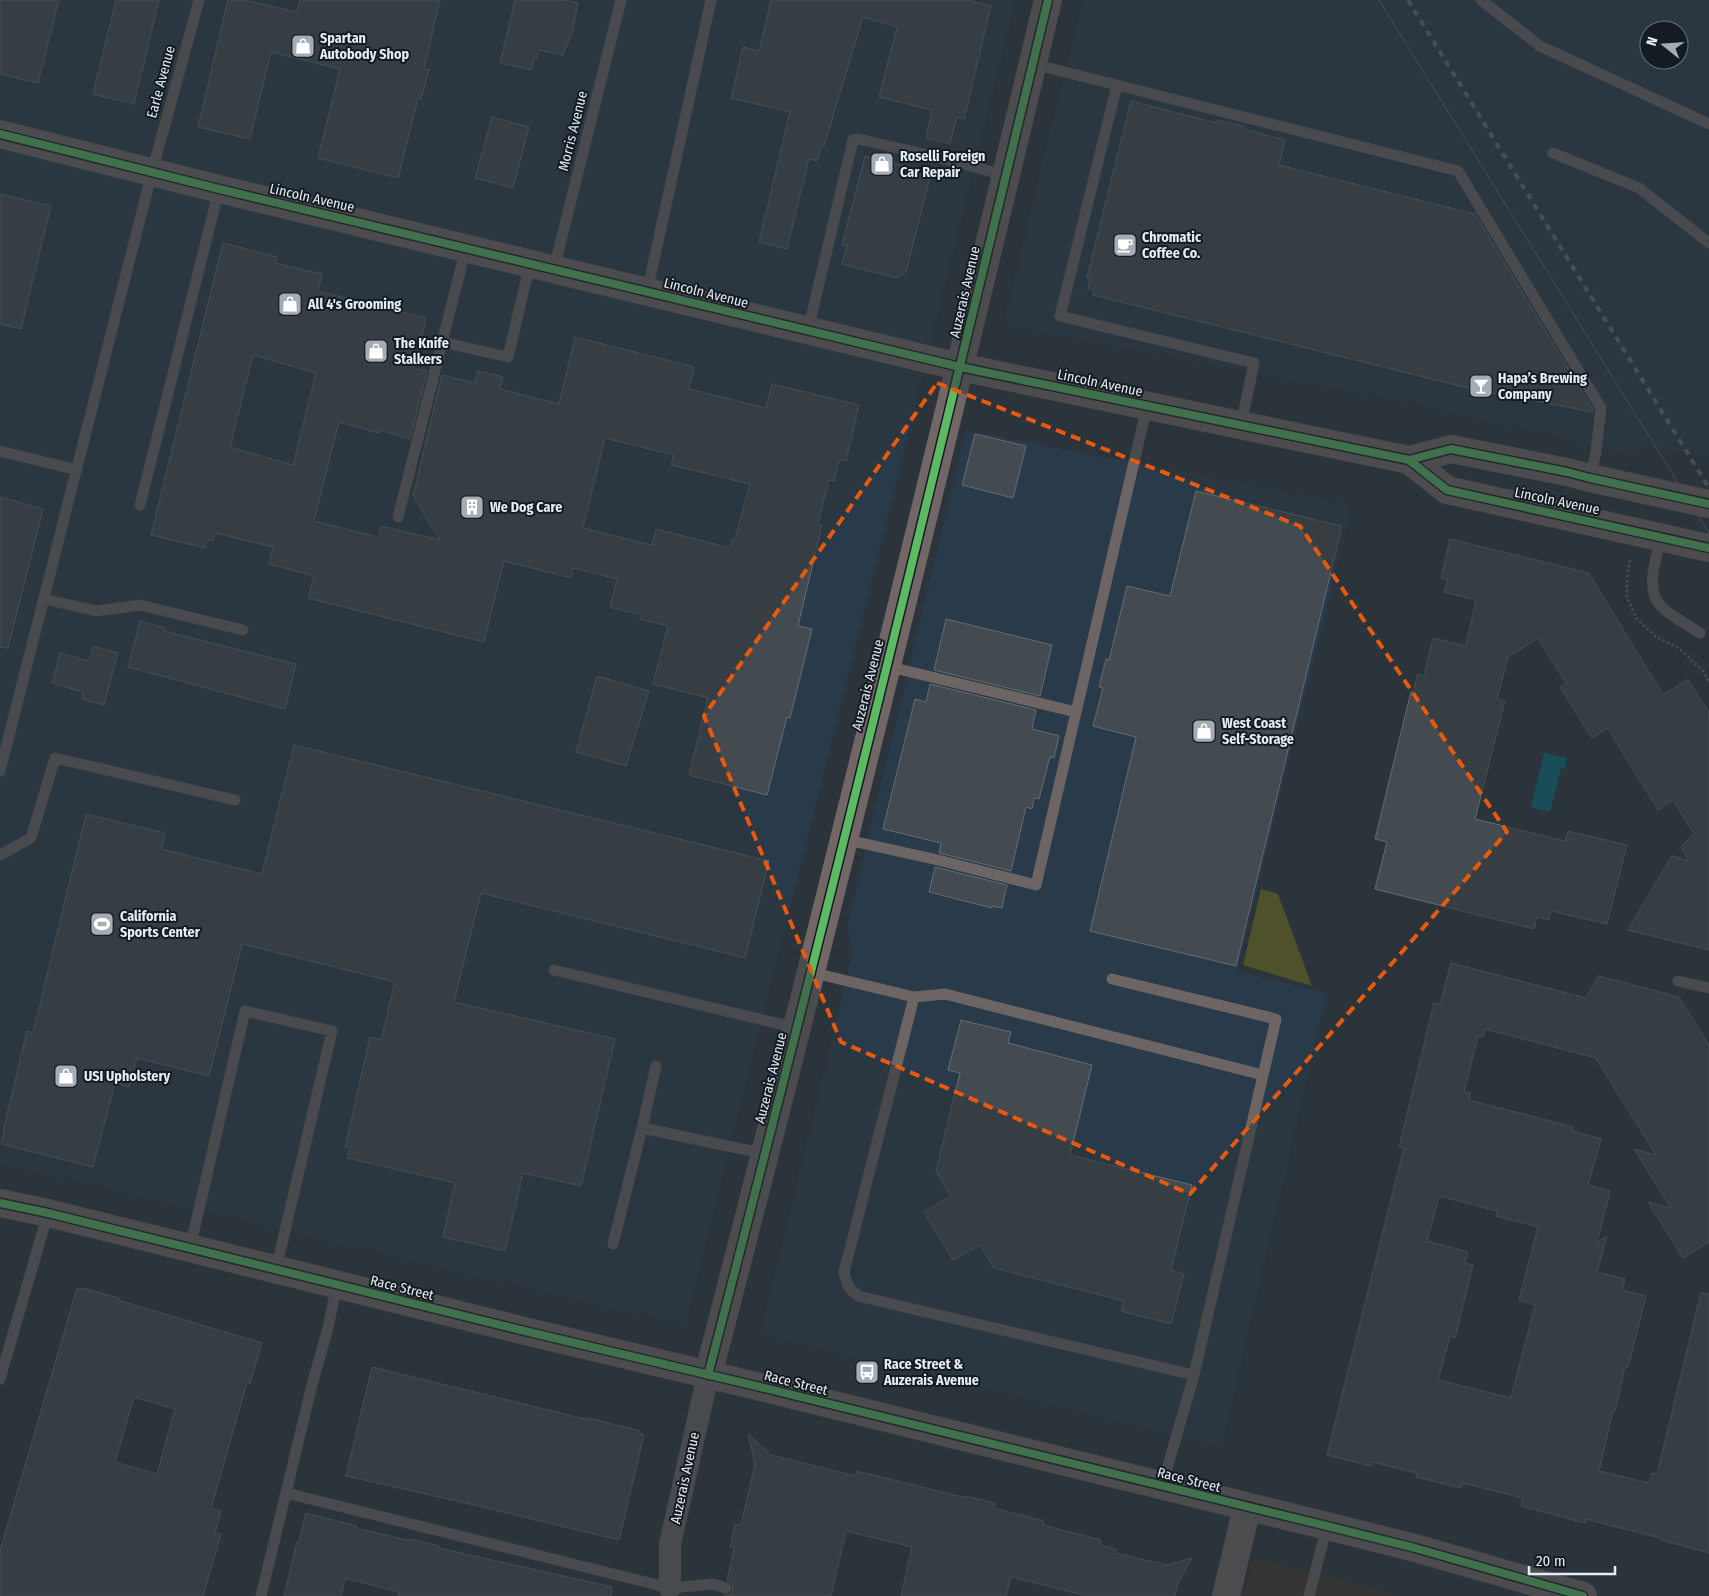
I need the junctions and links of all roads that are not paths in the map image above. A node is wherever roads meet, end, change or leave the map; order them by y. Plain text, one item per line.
1 (199, 0) edge
2 (621, 0) edge
3 (711, 0) edge
4 (1048, 0) edge
5 (1481, 0) edge
6 (1032, 64) junction
7 (1117, 84) junction
8 (1709, 124) edge
9 (0, 134) edge
10 (1553, 153) dead end
11 (152, 172) junction
12 (1006, 176) junction
13 (219, 189) junction
14 (1709, 243) edge
15 (466, 248) junction
16 (542, 267) junction
17 (646, 292) junction
18 (808, 331) junction
19 (442, 342) junction
20 (960, 367) junction
21 (1147, 406) junction
22 (1241, 425) junction
23 (0, 451) edge
24 (1409, 460) junction
25 (77, 470) junction
26 (1590, 478) junction
27 (1709, 504) edge
28 (140, 505) dead end
29 (398, 517) dead end
30 (1661, 537) junction
31 (1709, 548) edge
32 (44, 599) junction
33 (243, 630) dead end
34 (1700, 633) dead end
35 (886, 666) junction
36 (1076, 712) junction
37 (0, 771) edge
38 (235, 800) dead end
39 (844, 839) junction
40 (0, 855) edge
41 (554, 970) dead end
42 (810, 972) junction
43 (1112, 978) dead end
44 (1678, 981) dead end
45 (1709, 988) edge
46 (914, 997) junction
47 (797, 1028) junction
48 (656, 1066) dead end
49 (1263, 1075) junction
50 (642, 1128) junction
51 (766, 1154) junction
52 (0, 1203) edge
53 (48, 1213) junction
54 (613, 1244) dead end
55 (190, 1248) junction
56 (276, 1269) junction
57 (337, 1284) junction
58 (708, 1375) junction
59 (1194, 1375) junction
60 (0, 1379) edge
61 (1162, 1486) junction
62 (286, 1493) junction
63 (1247, 1508) junction
64 (1327, 1526) junction
65 (670, 1588) junction
66 (726, 1588) dead end
67 (261, 1596) edge
68 (1226, 1596) edge
69 (1309, 1596) edge
70 (1581, 1596) edge

1 - 11 lane, Earle Avenue
2 - 16 lane, Morris Avenue
3 - 17 lane
4 - 6 main road, Auzerais Avenue
5 - 8 lane
6 - 7 lane
6 - 12 main road, Auzerais Avenue
7 - 22 lane
7 - 26 lane
9 - 11 main road, Lincoln Avenue
10 - 14 lane
11 - 13 main road, Lincoln Avenue
11 - 25 lane, Earle Avenue
12 - 18 lane
12 - 20 main road, Auzerais Avenue
13 - 15 main road, Lincoln Avenue
13 - 28 lane
15 - 16 main road, Lincoln Avenue
15 - 19 lane
16 - 17 main road, Lincoln Avenue
16 - 19 lane, Morris Avenue
17 - 18 main road, Lincoln Avenue
18 - 20 main road, Lincoln Avenue
19 - 29 lane
20 - 21 main road, Lincoln Avenue
20 - 35 main road, Auzerais Avenue
21 - 22 main road, Lincoln Avenue
21 - 36 lane
22 - 24 main road, Lincoln Avenue
23 - 25 lane
24 - 26 main road, Lincoln Avenue
24 - 30 main road, Lincoln Avenue
25 - 32 lane, Earle Avenue
26 - 27 main road, Lincoln Avenue
30 - 31 main road, Lincoln Avenue
30 - 34 lane
32 - 33 lane
32 - 37 lane, Earle Avenue
35 - 36 lane
35 - 39 main road, Auzerais Avenue
36 - 39 lane
38 - 40 lane
39 - 42 main road, Auzerais Avenue
41 - 47 lane
42 - 46 lane
42 - 47 main road, Auzerais Avenue
43 - 49 lane
44 - 45 lane
46 - 49 lane
46 - 59 lane
47 - 51 main road, Auzerais Avenue
48 - 50 lane
49 - 59 lane
50 - 51 lane
50 - 54 lane
51 - 58 main road, Auzerais Avenue
52 - 53 main road, Race Street
53 - 55 main road, Race Street
53 - 60 lane
55 - 56 main road, Race Street
55 - 56 lane
56 - 57 main road, Race Street
57 - 58 main road, Race Street
57 - 62 lane
58 - 61 main road, Race Street
58 - 65 street, Auzerais Avenue
59 - 61 lane
61 - 63 main road, Race Street
62 - 65 lane
62 - 67 lane
63 - 64 main road, Race Street
63 - 68 main road
64 - 69 lane
64 - 70 main road, Race Street
65 - 66 lane

